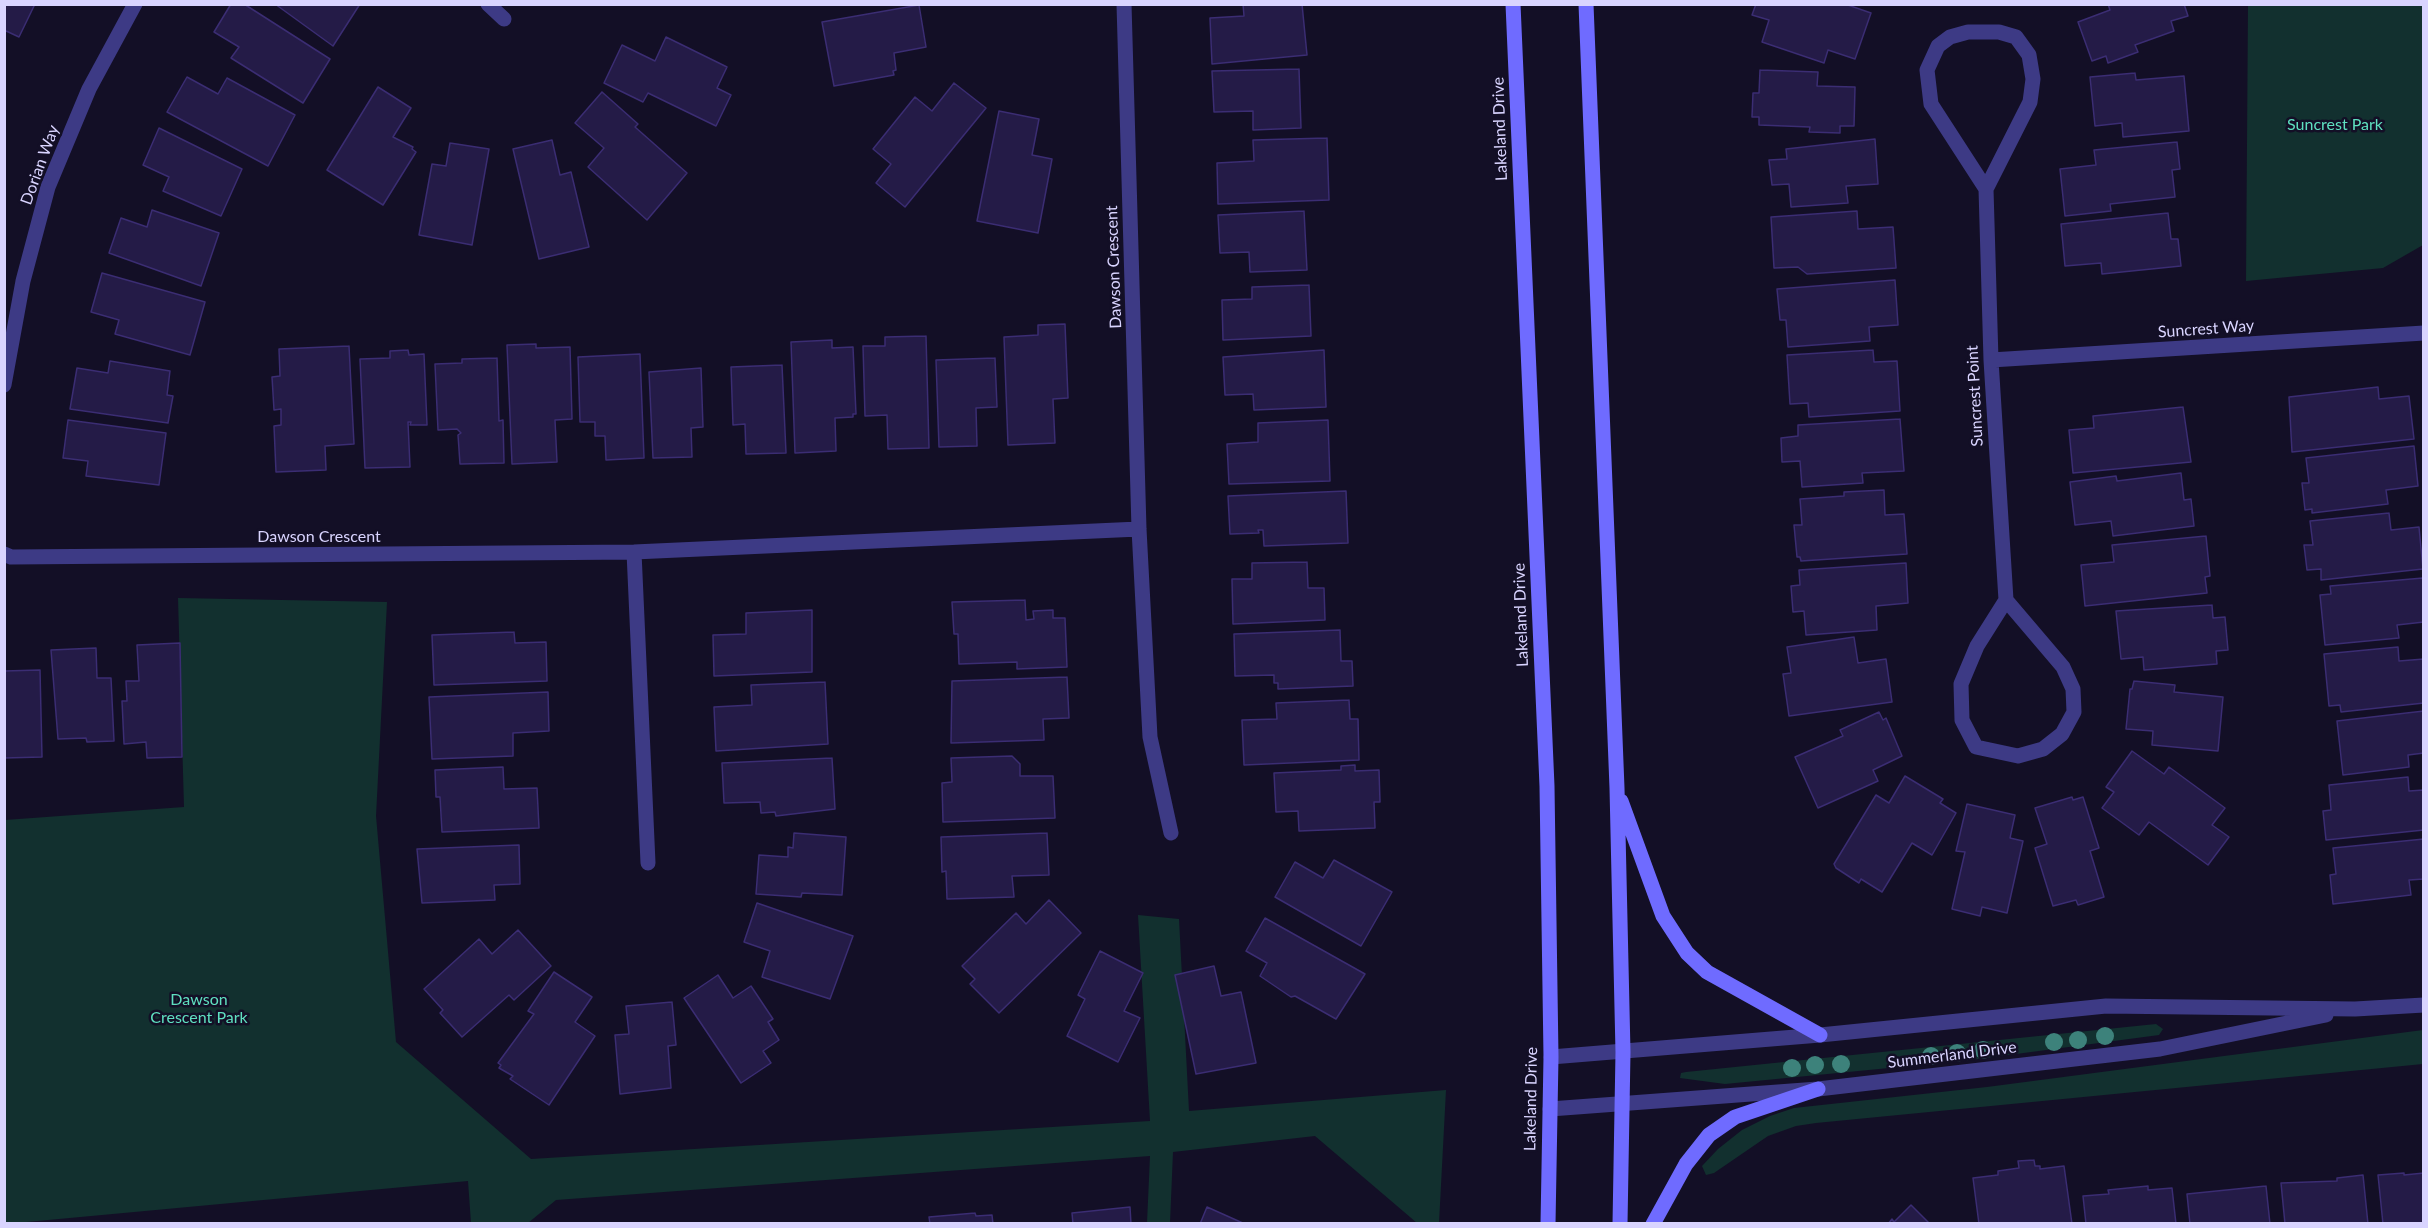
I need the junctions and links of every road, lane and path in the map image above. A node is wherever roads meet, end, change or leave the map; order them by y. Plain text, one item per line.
1 (135, 4) edge
2 (488, 4) edge
3 (1124, 4) edge
4 (1513, 4) edge
5 (1586, 4) edge
6 (504, 19) dead end
7 (1986, 189) junction
8 (2424, 333) edge
9 (1991, 360) junction
10 (4, 385) edge
11 (1139, 529) junction
12 (634, 552) junction
13 (4, 554) edge
14 (2006, 600) junction
15 (1617, 788) junction
16 (1171, 833) dead end
17 (648, 863) dead end
18 (2424, 1005) edge
19 (2355, 1010) junction
20 (1820, 1035) junction
21 (1623, 1052) junction
22 (1551, 1057) junction
23 (1818, 1089) junction
24 (1623, 1103) junction
25 (1550, 1108) junction
26 (1548, 1224) edge
27 (1620, 1224) edge
28 (1653, 1224) edge

1 - 10 street, Dorian Way
2 - 6 street
3 - 11 street, Dawson Crescent
4 - 22 main road, Lakeland Drive
5 - 15 main road
7 - 7 street, Suncrest Point
7 - 9 street, Suncrest Point
8 - 9 street, Suncrest Way
9 - 14 street, Suncrest Point
11 - 12 street, Dawson Crescent
11 - 16 street, Dawson Crescent
12 - 13 street, Dawson Crescent
12 - 17 street
14 - 14 street
15 - 20 main road
15 - 21 main road
18 - 19 street, Summerland Drive
19 - 20 street, Summerland Drive
19 - 23 street, Summerland Drive
20 - 21 street, Summerland Drive
21 - 22 street, Summerland Drive
21 - 24 main road
22 - 25 main road, Lakeland Drive
23 - 24 street, Summerland Drive
23 - 28 main road
24 - 25 street, Summerland Drive
24 - 27 main road
25 - 26 main road, Lakeland Drive

